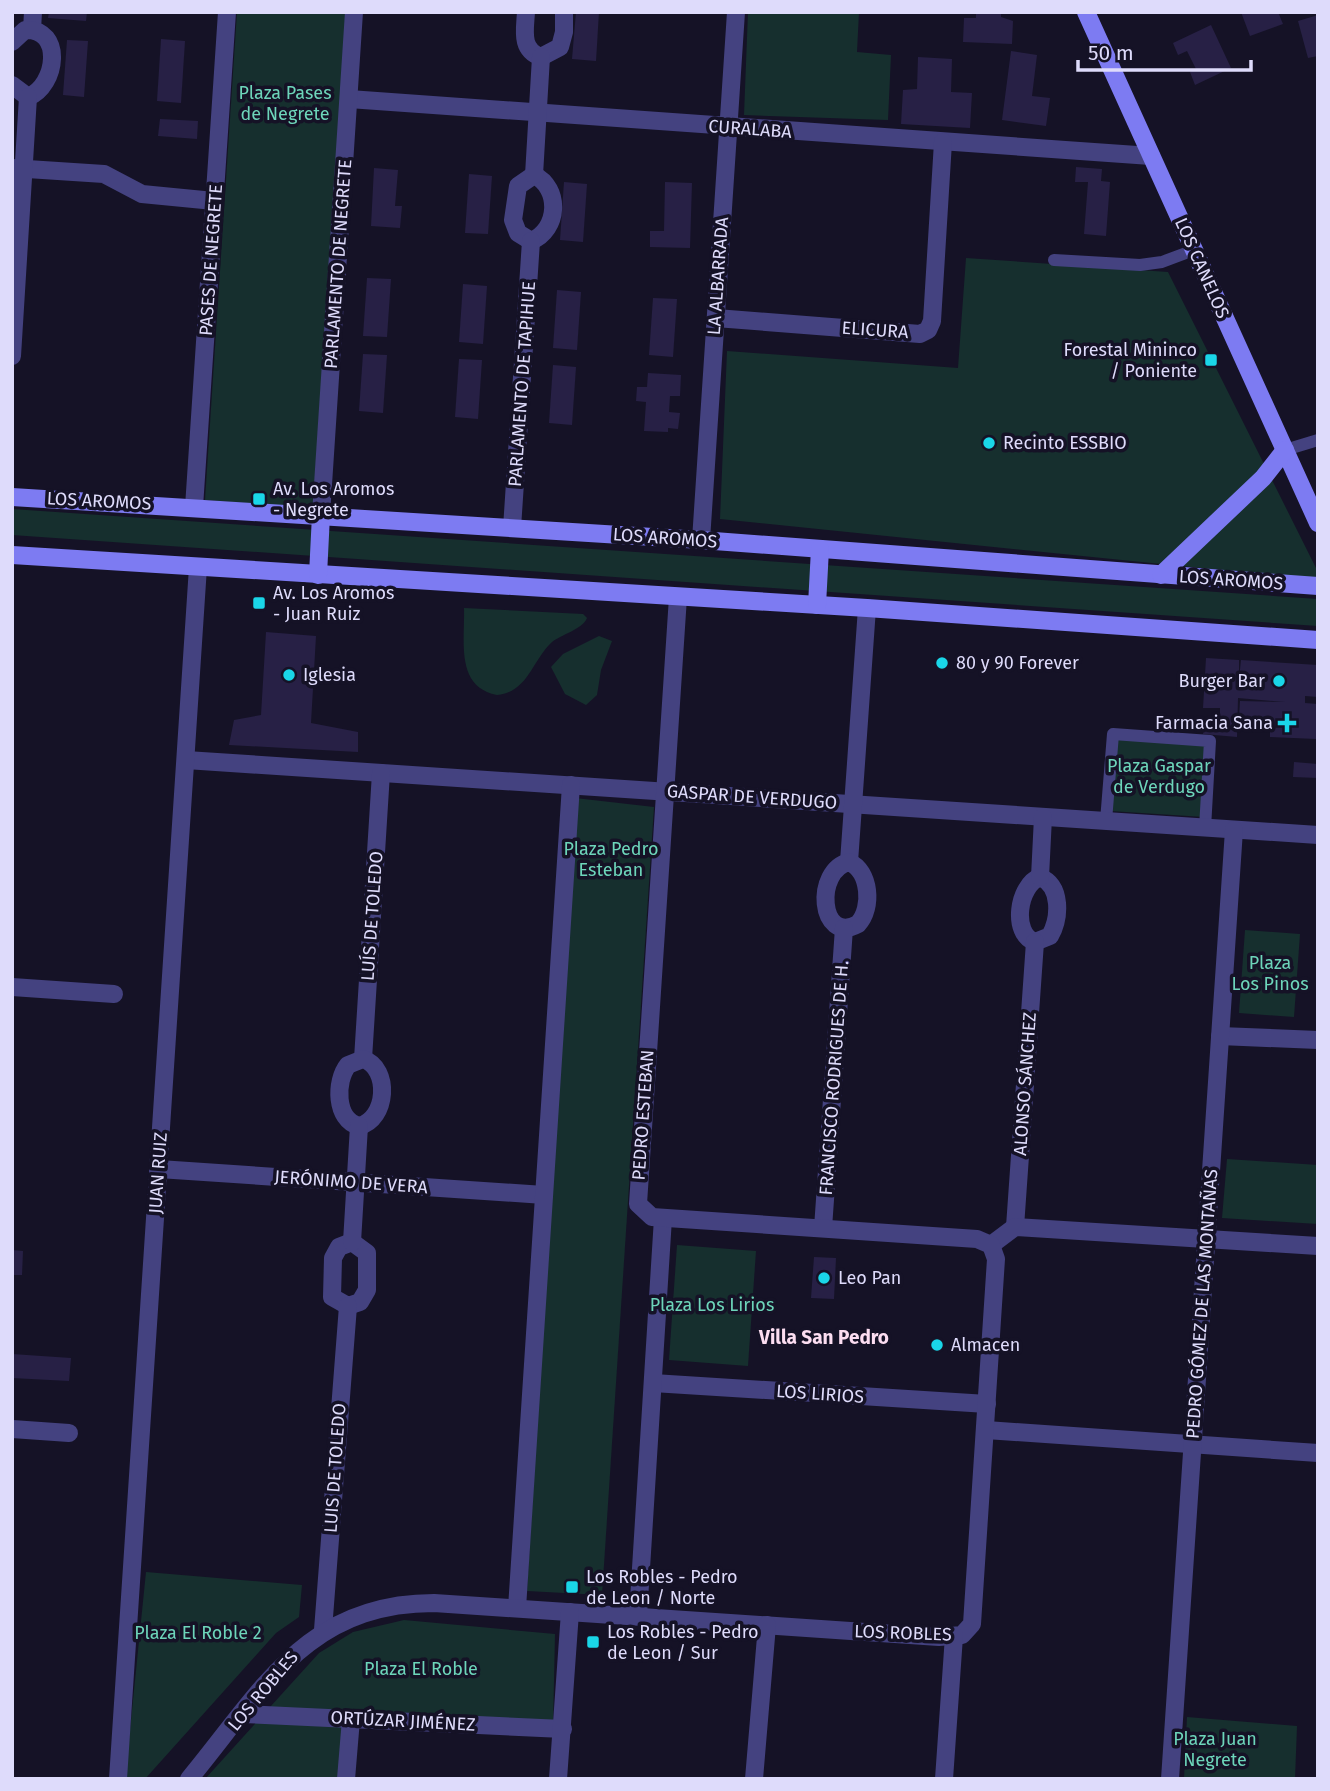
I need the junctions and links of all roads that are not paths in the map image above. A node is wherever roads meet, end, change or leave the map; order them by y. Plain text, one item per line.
1 (227, 12) edge
2 (354, 12) edge
3 (526, 12) edge
4 (564, 12) edge
5 (736, 12) edge
6 (1086, 12) edge
7 (32, 21) edge
8 (12, 42) edge
9 (541, 57) junction
10 (12, 85) edge
11 (28, 97) junction
12 (349, 99) junction
13 (538, 113) junction
14 (728, 128) junction
15 (943, 142) junction
16 (1151, 156) junction
17 (18, 168) edge
18 (534, 175) junction
19 (214, 201) junction
20 (531, 241) junction
21 (1194, 250) junction
22 (1054, 260) dead end
23 (716, 318) junction
24 (12, 356) edge
25 (1318, 440) edge
26 (1285, 450) junction
27 (12, 497) edge
28 (194, 507) junction
29 (321, 515) junction
30 (1318, 523) edge
31 (512, 527) junction
32 (701, 540) junction
33 (820, 549) junction
34 (12, 555) edge
35 (198, 567) junction
36 (318, 575) junction
37 (1161, 575) junction
38 (1318, 586) edge
39 (678, 597) junction
40 (817, 605) junction
41 (867, 608) junction
42 (1318, 640) edge
43 (186, 760) junction
44 (381, 773) junction
45 (571, 785) junction
46 (665, 792) junction
47 (853, 804) junction
48 (1043, 817) junction
49 (1107, 821) junction
50 (1205, 828) junction
51 (1234, 830) junction
52 (1318, 835) edge
53 (849, 862) junction
54 (1040, 877) junction
55 (844, 928) junction
56 (1035, 942) junction
57 (12, 987) edge
58 (114, 994) dead end
59 (1220, 1036) junction
60 (1318, 1040) edge
61 (363, 1059) junction
62 (359, 1126) junction
63 (159, 1169) junction
64 (356, 1183) junction
65 (544, 1195) junction
66 (663, 1218) junction
67 (1015, 1227) junction
68 (824, 1228) junction
69 (1206, 1239) junction
70 (352, 1242) junction
71 (991, 1245) junction
72 (1318, 1246) edge
73 (348, 1306) junction
74 (653, 1383) junction
75 (987, 1404) junction
76 (12, 1429) edge
77 (986, 1430) junction
78 (69, 1433) dead end
79 (1192, 1444) junction
80 (1318, 1453) edge
81 (517, 1608) junction
82 (570, 1612) junction
83 (638, 1616) junction
84 (767, 1625) junction
85 (323, 1630) junction
86 (954, 1636) junction
87 (243, 1714) junction
88 (351, 1718) junction
89 (563, 1729) junction
90 (118, 1779) edge
91 (189, 1779) edge
92 (346, 1779) edge
93 (558, 1779) edge
94 (754, 1779) edge
95 (944, 1779) edge
96 (1170, 1779) edge

1 - 19 street, PASES DE NEGRETE
2 - 12 street, PARLAMENTO DE NEGRETE
3 - 9 street
4 - 9 street
5 - 14 street, LA ALBARRADA
6 - 16 main road, LOS CANELOS
7 - 8 street
7 - 11 street
9 - 13 street
10 - 11 street
11 - 17 street
12 - 13 street, CURALABA
12 - 29 street, PARLAMENTO DE NEGRETE
13 - 14 street, CURALABA
13 - 18 street
14 - 15 street, CURALABA
14 - 23 street, LA ALBARRADA
15 - 16 street, CURALABA
15 - 23 street, ELICURA
16 - 21 main road, LOS CANELOS
17 - 19 street
17 - 24 street
18 - 20 street
18 - 20 street
19 - 28 street, PASES DE NEGRETE
20 - 31 street, PARLAMENTO DE TAPIHUE
21 - 22 lane
21 - 26 main road, LOS CANELOS
23 - 32 street, LA ALBARRADA
25 - 26 lane
26 - 30 main road, LOS CANELOS
26 - 37 main road
27 - 28 main road, LOS AROMOS
28 - 29 main road, LOS AROMOS
29 - 31 main road, LOS AROMOS
29 - 36 main road
31 - 32 main road, LOS AROMOS
32 - 33 main road, LOS AROMOS
33 - 37 main road, LOS AROMOS
33 - 40 main road
34 - 35 main road
35 - 36 main road
35 - 43 street, JUAN RUIZ
36 - 39 main road
37 - 38 main road, LOS AROMOS
39 - 40 main road
39 - 46 street, PEDRO ESTEBAN
40 - 41 main road
41 - 42 main road
41 - 47 street
43 - 44 street, GASPAR DE VERDUGO
43 - 63 street, JUAN RUIZ
44 - 45 street, GASPAR DE VERDUGO
44 - 61 street, LUÍS DE TOLEDO
45 - 46 street, GASPAR DE VERDUGO
45 - 65 street
46 - 47 street, GASPAR DE VERDUGO
46 - 66 street, PEDRO ESTEBAN
47 - 48 street, GASPAR DE VERDUGO
47 - 53 street
48 - 49 street, GASPAR DE VERDUGO
48 - 54 street
49 - 50 street, GASPAR DE VERDUGO
49 - 50 lane
50 - 51 street, GASPAR DE VERDUGO
51 - 52 street, GASPAR DE VERDUGO
51 - 59 street, PEDRO GÓMEZ DE LAS MONTAÑAS
53 - 55 street
53 - 55 street
54 - 56 street
54 - 56 street
55 - 68 street, FRANCISCO RODRIGUES DE H.
56 - 67 street, ALONSO SÁNCHEZ
57 - 58 street
59 - 60 street
59 - 69 street, PEDRO GÓMEZ DE LAS MONTAÑAS
61 - 62 street
61 - 62 street
62 - 64 street
63 - 64 street, JERÓNIMO DE VERA
63 - 90 street, JUAN RUIZ
64 - 65 street, JERÓNIMO DE VERA
64 - 70 street
65 - 81 street
66 - 68 street
66 - 74 street
67 - 69 street
67 - 71 street
68 - 71 street
69 - 72 street
69 - 79 street, PEDRO GÓMEZ DE LAS MONTAÑAS
70 - 73 street
70 - 73 street
71 - 75 street, LOS ROBLES
73 - 85 street, LUIS DE TOLEDO
74 - 75 street, LOS LIRIOS
74 - 83 street
75 - 77 street, LOS ROBLES
76 - 78 street
77 - 79 street
77 - 86 street, LOS ROBLES
79 - 80 street
79 - 96 street, PEDRO GÓMEZ DE LAS MONTAÑAS
81 - 82 street, LOS ROBLES
81 - 85 street, LOS ROBLES
82 - 83 street, LOS ROBLES
82 - 89 street
83 - 84 street, LOS ROBLES
84 - 86 street, LOS ROBLES
84 - 94 street
85 - 87 street, LOS ROBLES
86 - 95 street
87 - 88 street, ORTÚZAR JIMÉNEZ
87 - 91 street, LOS ROBLES
88 - 89 street, ORTÚZAR JIMÉNEZ
88 - 92 street
89 - 93 street

